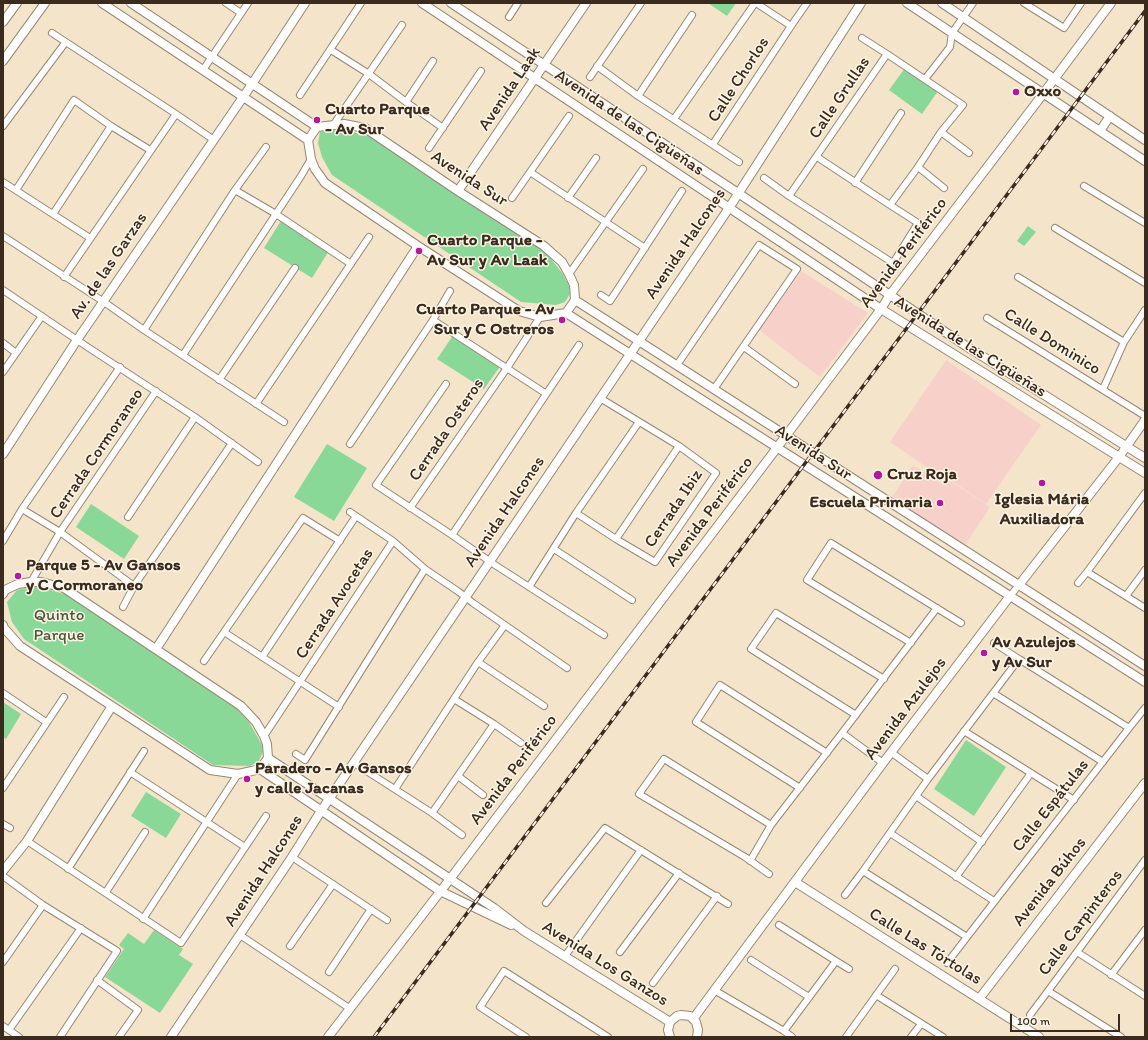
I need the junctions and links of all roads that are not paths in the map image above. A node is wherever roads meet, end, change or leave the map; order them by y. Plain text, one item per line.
1 (17, 3) edge
2 (45, 3) edge
3 (102, 3) edge
4 (130, 3) edge
5 (226, 3) edge
6 (248, 3) edge
7 (305, 3) edge
8 (361, 3) edge
9 (422, 3) edge
10 (451, 3) edge
11 (518, 3) edge
12 (586, 3) edge
13 (640, 3) edge
14 (755, 3) edge
15 (807, 3) edge
16 (861, 3) edge
17 (907, 3) edge
18 (942, 3) edge
19 (972, 3) edge
20 (1025, 3) edge
21 (1081, 3) edge
22 (1111, 3) edge
23 (241, 13) junction
24 (692, 15) dead end
25 (509, 17) dead end
26 (963, 17) junction
27 (3, 22) edge
28 (402, 25) dead end
29 (791, 26) junction
30 (52, 33) dead end
31 (952, 33) junction
32 (862, 38) dead end
33 (65, 43) junction
34 (331, 50) junction
35 (213, 54) junction
36 (887, 54) junction
37 (3, 61) edge
38 (433, 61) dead end
39 (544, 64) junction
40 (597, 66) junction
41 (203, 70) junction
42 (481, 71) dead end
43 (369, 74) junction
44 (590, 76) dead end
45 (535, 78) junction
46 (925, 79) junction
47 (1054, 79) junction
48 (252, 84) junction
49 (1043, 94) junction
50 (300, 95) dead end
51 (638, 96) junction
52 (243, 97) junction
53 (406, 102) junction
54 (901, 113) dead end
55 (176, 114) junction
56 (569, 116) dead end
57 (1110, 116) junction
58 (674, 119) junction
59 (336, 121) junction
60 (3, 126) edge
61 (111, 126) junction
62 (317, 127) junction
63 (443, 128) junction
64 (1100, 131) junction
65 (941, 132) junction
66 (214, 140) junction
67 (308, 140) junction
68 (1145, 140) edge
69 (713, 144) junction
70 (266, 147) dead end
71 (429, 148) dead end
72 (150, 150) junction
73 (969, 153) dead end
74 (817, 157) junction
75 (596, 158) dead end
76 (311, 159) junction
77 (1145, 161) edge
78 (739, 162) dead end
79 (918, 167) junction
80 (644, 169) dead end
81 (530, 172) junction
82 (764, 178) dead end
83 (3, 182) edge
84 (855, 183) junction
85 (1084, 186) dead end
86 (944, 188) dead end
87 (16, 190) junction
88 (235, 190) junction
89 (458, 191) junction
90 (682, 191) dead end
91 (738, 193) junction
92 (789, 196) junction
93 (512, 198) dead end
94 (568, 198) junction
95 (890, 205) junction
96 (728, 208) junction
97 (53, 214) junction
98 (276, 214) junction
99 (606, 222) junction
100 (1145, 223) edge
101 (1055, 228) dead end
102 (3, 236) edge
103 (370, 237) dead end
104 (90, 238) junction
105 (418, 246) junction
106 (645, 248) junction
107 (351, 264) junction
108 (294, 268) dead end
109 (569, 274) junction
110 (64, 277) junction
111 (1018, 277) dead end
112 (1145, 283) edge
113 (3, 290) edge
114 (450, 292) dead end
115 (601, 295) dead end
116 (889, 296) junction
117 (575, 300) junction
118 (104, 302) junction
119 (881, 309) junction
120 (1145, 310) edge
121 (566, 314) junction
122 (42, 316) junction
123 (540, 316) junction
124 (987, 318) dead end
125 (433, 320) junction
126 (144, 330) junction
127 (74, 338) junction
128 (638, 340) junction
129 (1124, 342) junction
130 (3, 343) edge
131 (579, 345) dead end
132 (744, 347) junction
133 (16, 353) junction
134 (630, 354) junction
135 (183, 355) junction
136 (677, 366) junction
137 (120, 367) junction
138 (507, 368) junction
139 (3, 372) edge
140 (219, 380) junction
141 (446, 384) dead end
142 (795, 384) dead end
143 (714, 389) junction
144 (1102, 389) junction
145 (156, 391) junction
146 (545, 394) junction
147 (604, 401) junction
148 (256, 404) junction
149 (1145, 416) edge
150 (195, 417) junction
151 (1145, 420) edge
152 (284, 422) dead end
153 (639, 422) junction
154 (786, 436) junction
155 (232, 443) junction
156 (350, 444) dead end
157 (678, 446) junction
158 (1127, 446) junction
159 (777, 448) junction
160 (3, 454) edge
161 (1119, 457) junction
162 (1145, 458) edge
163 (258, 462) dead end
164 (1145, 473) edge
165 (863, 485) junction
166 (1145, 493) edge
167 (854, 497) junction
168 (410, 508) junction
169 (22, 509) junction
170 (350, 512) dead end
171 (576, 513) junction
172 (356, 516) junction
173 (128, 517) dead end
174 (60, 532) junction
175 (452, 535) junction
176 (616, 539) junction
177 (3, 541) edge
178 (340, 541) junction
179 (393, 541) junction
180 (554, 549) junction
181 (492, 563) junction
182 (425, 569) junction
183 (1145, 570) edge
184 (1087, 572) junction
185 (31, 582) junction
186 (1078, 584) dead end
187 (1019, 585) junction
188 (134, 586) junction
189 (529, 587) junction
190 (4, 591) edge
191 (463, 594) junction
192 (1010, 596) junction
193 (1126, 596) junction
194 (632, 600) dead end
195 (123, 607) dead end
196 (937, 608) junction
197 (1145, 608) edge
198 (962, 623) dead end
199 (505, 625) junction
200 (3, 627) edge
201 (224, 632) junction
202 (604, 635) dead end
203 (911, 643) junction
204 (994, 643) dead end
205 (156, 649) junction
206 (262, 657) junction
207 (1019, 659) junction
208 (204, 661) dead end
209 (478, 662) junction
210 (1145, 666) edge
211 (567, 668) dead end
212 (884, 679) junction
213 (300, 682) junction
214 (1145, 682) edge
215 (3, 693) edge
216 (993, 693) junction
217 (64, 697) dead end
218 (454, 699) junction
219 (112, 706) junction
220 (544, 706) dead end
221 (339, 707) junction
222 (1145, 708) edge
223 (856, 716) junction
224 (46, 722) junction
225 (494, 724) junction
226 (1129, 728) junction
227 (964, 731) junction
228 (842, 734) junction
229 (264, 736) junction
230 (521, 743) dead end
231 (144, 751) dead end
232 (892, 752) junction
233 (827, 753) junction
234 (296, 754) dead end
235 (268, 758) junction
236 (1103, 762) junction
237 (354, 763) junction
238 (883, 764) junction
239 (260, 769) junction
240 (130, 772) junction
241 (1032, 773) junction
242 (238, 774) junction
243 (458, 776) junction
244 (928, 779) junction
245 (1145, 783) edge
246 (3, 788) edge
247 (800, 788) junction
248 (395, 789) junction
249 (483, 795) dead end
250 (916, 796) junction
251 (330, 798) junction
252 (1074, 800) junction
253 (321, 811) junction
254 (432, 813) junction
255 (266, 816) dead end
256 (206, 822) junction
257 (3, 824) edge
258 (771, 825) junction
259 (10, 828) dead end
260 (145, 832) dead end
261 (890, 833) junction
262 (462, 835) dead end
263 (27, 841) junction
264 (982, 842) junction
265 (245, 847) junction
266 (641, 850) junction
267 (292, 857) junction
268 (1145, 860) edge
269 (750, 861) junction
270 (68, 869) junction
271 (3, 871) edge
272 (863, 871) junction
273 (679, 873) junction
274 (769, 874) dead end
275 (3, 876) edge
276 (956, 877) junction
277 (450, 879) junction
278 (795, 882) junction
279 (334, 884) junction
280 (440, 891) junction
281 (106, 892) junction
282 (473, 894) junction
283 (845, 895) dead end
284 (717, 896) junction
285 (994, 901) junction
286 (546, 903) dead end
287 (466, 904) junction
288 (728, 904) dead end
289 (43, 905) junction
290 (494, 908) junction
291 (371, 909) junction
292 (489, 916) junction
293 (143, 919) junction
294 (387, 920) dead end
295 (779, 925) dead end
296 (81, 928) junction
297 (1145, 930) edge
298 (524, 931) junction
299 (240, 935) junction
300 (966, 937) junction
301 (290, 946) dead end
302 (620, 952) dead end
303 (1076, 952) junction
304 (565, 956) junction
305 (751, 960) dead end
306 (836, 961) junction
307 (3, 962) edge
308 (947, 963) dead end
309 (849, 969) dead end
310 (895, 969) dead end
311 (328, 972) dead end
312 (1111, 974) junction
313 (97, 980) junction
314 (653, 983) dead end
315 (714, 990) junction
316 (1048, 991) junction
317 (876, 995) junction
318 (1145, 996) edge
319 (809, 997) junction
320 (979, 999) junction
321 (349, 1008) junction
322 (1030, 1015) dead end
323 (693, 1019) junction
324 (670, 1022) junction
325 (921, 1024) junction
326 (3, 1026) edge
327 (9, 1030) junction
328 (784, 1031) junction
329 (19, 1037) edge
330 (60, 1037) edge
331 (119, 1037) edge
332 (171, 1037) edge
333 (328, 1037) edge
334 (526, 1037) edge
335 (608, 1037) edge
336 (670, 1037) edge
337 (697, 1037) edge
338 (792, 1037) edge
339 (846, 1037) edge
340 (911, 1037) edge
341 (942, 1037) edge
342 (1039, 1037) edge
343 (1121, 1037) edge

1 - 27 main road
2 - 37 main road
3 - 41 main road
4 - 35 main road
5 - 23 street
6 - 23 street
7 - 48 main road
8 - 34 street
9 - 45 main road, Avenida de las Cigüeñas
10 - 39 main road, Avenida de las Cigüeñas
11 - 25 street
12 - 39 main road, Avenida Laak
13 - 40 street
14 - 29 street, Calle Chorlos
14 - 58 street, Calle Chorlos
15 - 29 street
16 - 91 main road, Avenida Halcones
17 - 31 main road
18 - 26 main road
19 - 26 street
20 - 21 street
22 - 47 main road, Avenida Periférico
23 - 35 street
24 - 51 street
26 - 31 street
26 - 47 main road
28 - 43 street
29 - 69 street, Calle Chorlos
30 - 33 street
31 - 46 street
31 - 49 main road
32 - 36 street, Calle Grullas
33 - 55 street
33 - 60 street
34 - 43 street
34 - 50 street
35 - 41 street
35 - 48 main road
36 - 46 street, Calle Grullas
36 - 74 street, Calle Grullas
38 - 53 street
39 - 45 main road, Avenida Laak
39 - 91 main road, Avenida de las Cigüeñas
40 - 44 street
40 - 51 street, Calle Chorlos
41 - 52 main road
42 - 63 street
43 - 53 street
43 - 59 street
45 - 89 main road, Avenida Laak
45 - 96 main road, Avenida de las Cigüeñas
46 - 65 street, Calle Grullas
47 - 49 main road, Avenida Periférico
47 - 57 main road
48 - 52 main road, Av. de las Garzas
48 - 62 main road
49 - 64 main road
49 - 116 main road, Avenida Periférico
51 - 58 street, Calle Chorlos
52 - 66 main road, Av. de las Garzas
52 - 67 main road
53 - 63 street
54 - 84 street
55 - 66 street
55 - 72 street
56 - 81 street
57 - 64 main road
57 - 68 main road
58 - 69 street, Calle Chorlos
59 - 62 main road, Avenida Sur
59 - 89 main road, Avenida Sur
61 - 72 street
61 - 87 street
61 - 97 street
62 - 67 main road
63 - 71 street
64 - 77 main road
65 - 73 street
65 - 79 street, Calle Grullas
66 - 118 main road, Av. de las Garzas
67 - 76 main road
69 - 78 street
70 - 88 street
72 - 104 street
74 - 84 street, Calle Grullas
74 - 92 street, Calle Grullas
75 - 94 street
76 - 98 street
76 - 105 main road
79 - 86 street
79 - 95 street, Calle Grullas
80 - 99 street
81 - 93 street
81 - 94 street
82 - 92 street, Calle Grullas
83 - 87 street
84 - 95 street, Calle Grullas
85 - 100 street
87 - 97 street
88 - 98 street
88 - 126 street
89 - 109 main road, Avenida Sur
90 - 106 street
91 - 96 main road, Avenida Halcones
91 - 116 main road, Avenida de las Cigüeñas
92 - 95 street, Calle Grullas
94 - 99 street
96 - 119 main road, Avenida de las Cigüeñas
96 - 128 main road, Avenida Halcones
97 - 104 street
98 - 107 street
98 - 135 street
99 - 106 street
99 - 109 street
101 - 112 street
102 - 110 street
103 - 107 street
104 - 110 street
105 - 123 main road
105 - 205 main road
106 - 115 street
107 - 148 street
108 - 140 street
109 - 117 main road, Avenida Sur
110 - 118 street
111 - 129 street
113 - 122 street, Cerrada Cormoraneo
114 - 125 street
116 - 119 main road, Avenida Periférico
116 - 158 main road, Avenida de las Cigüeñas
117 - 121 main road
117 - 128 main road, Avenida Sur
118 - 126 street
118 - 127 main road, Av. de las Garzas
119 - 154 main road, Avenida Periférico
119 - 161 main road, Avenida de las Cigüeñas
120 - 129 street, Calle Dominico
121 - 123 main road
121 - 134 main road, Avenida Sur
122 - 127 street, Cerrada Cormoraneo
122 - 133 street
123 - 138 street, Cerrada Osteros
124 - 144 street, Calle Dominico
125 - 138 street, Cerrada Osteros
125 - 156 street
126 - 135 street
127 - 137 street, Cerrada Cormoraneo
127 - 160 main road, Av. de las Garzas
128 - 134 main road, Avenida Halcones
128 - 136 main road, Avenida Sur
129 - 144 street, Calle Dominico
130 - 133 street
131 - 146 street
132 - 136 street
132 - 142 street
132 - 143 street
133 - 139 street
134 - 147 main road, Avenida Halcones
134 - 159 main road, Avenida Sur
135 - 140 street
136 - 143 main road, Avenida Sur
137 - 145 street, Cerrada Cormoraneo
137 - 169 street, Cerrada Cormoraneo
138 - 146 street, Cerrada Osteros
138 - 168 street, Cerrada Osteros
140 - 148 street
141 - 168 street, Cerrada Osteros
143 - 154 main road, Avenida Sur
144 - 149 street, Calle Dominico
145 - 150 street, Cerrada Cormoraneo
145 - 174 street, Cerrada Cormoraneo
146 - 175 street
147 - 153 street, Cerrada Ibiz
147 - 181 main road, Avenida Halcones
148 - 152 street
150 - 155 street, Cerrada Cormoraneo
150 - 173 street
151 - 158 main road, Avenida Azulejos
153 - 157 street, Cerrada Ibiz
153 - 171 street
154 - 159 main road, Avenida Periférico
154 - 165 main road, Avenida Sur
155 - 163 street, Cerrada Cormoraneo
155 - 188 street
157 - 176 street, Cerrada Ibiz
157 - 176 street, Cerrada Ibiz
158 - 161 main road, Avenida Azulejos
158 - 162 main road, Avenida de las Cigüeñas
159 - 167 main road, Avenida Sur
159 - 277 main road, Avenida Periférico
161 - 164 main road, Avenida de las Cigüeñas
161 - 187 main road, Avenida Azulejos
165 - 167 main road
165 - 187 main road, Avenida Sur
166 - 184 street
167 - 192 main road, Avenida Sur
168 - 175 street, Cerrada Osteros
169 - 174 street, Cerrada Cormoraneo
169 - 177 street, Cerrada Cormoraneo
170 - 172 street, Cerrada Avocetas
171 - 176 street, Cerrada Ibiz
171 - 180 street
172 - 178 street, Cerrada Avocetas
172 - 179 street, Cerrada Avocetas
174 - 185 street, Cerrada Cormoraneo
174 - 188 street, Cerrada Cormoraneo
175 - 181 street, Cerrada Osteros
178 - 201 street, Cerrada Avocetas
178 - 206 street, Cerrada Avocetas
179 - 182 street, Cerrada Avocetas
179 - 213 street, Cerrada Avocetas
180 - 189 street
180 - 194 street
181 - 189 street
181 - 191 main road, Avenida Halcones
182 - 191 street, Cerrada Avocetas
182 - 221 street
183 - 193 street
184 - 186 street
184 - 193 street
185 - 190 main road
185 - 205 main road
187 - 192 street, Avenida Azulejos
187 - 210 main road, Avenida Sur
188 - 195 street
189 - 202 street
191 - 199 street, Cerrada Avocetas
191 - 237 main road, Avenida Halcones
192 - 214 main road, Avenida Sur
192 - 232 main road, Avenida Azulejos
193 - 197 street
196 - 198 street
196 - 203 street
196 - 203 street
199 - 209 street
199 - 211 street, Cerrada Avocetas
200 - 219 main road
201 - 206 street, Cerrada Avocetas
201 - 208 street, Cerrada Avocetas
203 - 212 street
204 - 207 street
205 - 229 main road
206 - 213 street, Cerrada Avocetas
207 - 216 street
207 - 226 street
209 - 218 street
209 - 220 street
212 - 223 street
212 - 223 street
213 - 221 street, Cerrada Avocetas
213 - 229 street, Cerrada Avocetas
215 - 224 street
216 - 227 street
216 - 236 street
217 - 224 street
218 - 225 street
218 - 248 street
219 - 242 main road
219 - 263 main road
221 - 234 street
222 - 226 street, Calle Espátulas
223 - 228 street
224 - 246 street
225 - 230 street
225 - 243 street
226 - 236 street, Calle Espátulas
227 - 241 street
227 - 244 street
228 - 233 street
228 - 238 street
229 - 235 main road
231 - 240 street
232 - 238 main road, Avenida Azulejos
232 - 244 street
233 - 247 street
233 - 247 street
235 - 239 main road
235 - 251 main road
236 - 252 street, Calle Espátulas
237 - 248 street
237 - 251 main road, Avenida Halcones
238 - 278 main road, Avenida Azulejos
239 - 242 main road
239 - 253 main road
240 - 256 street
240 - 270 street
241 - 252 street
241 - 264 street
242 - 256 street
243 - 249 street
243 - 254 street
244 - 250 street
245 - 320 main road, Avenida Búhos
247 - 258 street
248 - 254 street
250 - 261 street
250 - 264 street
251 - 253 main road, Avenida Halcones
251 - 277 main road
252 - 285 street, Calle Espátulas
253 - 267 main road, Avenida Halcones
253 - 280 main road
254 - 262 street
255 - 265 street
256 - 265 street
256 - 293 street
257 - 259 street
258 - 269 street
258 - 269 street
260 - 281 street
261 - 272 street
261 - 276 street
263 - 270 street
263 - 271 main road
264 - 276 street
265 - 293 street
266 - 273 street
266 - 286 street
266 - 304 street
267 - 279 street
267 - 299 main road, Avenida Halcones
268 - 303 street, Calle Carpinteros
269 - 274 street
270 - 281 street
272 - 283 street
272 - 300 street
273 - 284 street
273 - 302 street
275 - 289 street
276 - 285 street
277 - 280 main road, Avenida Periférico
277 - 282 main road
278 - 315 main road, Avenida Azulejos
278 - 320 main road, Calle Las Tórtolas
279 - 291 street
279 - 301 street
280 - 287 main road
280 - 321 main road, Avenida Periférico
281 - 293 street
282 - 287 street
282 - 290 main road
284 - 288 street
284 - 314 street
285 - 300 street, Calle Espátulas
287 - 292 main road
289 - 296 street
289 - 307 street
290 - 292 street
290 - 298 main road
291 - 294 street
291 - 311 street
292 - 298 main road
295 - 306 street
296 - 313 street
296 - 327 street
297 - 312 street
298 - 304 main road, Avenida Los Ganzos
299 - 321 street
299 - 332 main road, Avenida Halcones
300 - 308 street, Calle Espátulas
303 - 312 street
303 - 316 street, Calle Carpinteros
304 - 324 main road, Avenida Los Ganzos
305 - 319 street
306 - 309 street
306 - 319 street
310 - 317 street
312 - 318 street
313 - 330 street
313 - 331 street
315 - 323 main road, Avenida Azulejos
315 - 328 street
316 - 322 street
316 - 343 street, Calle Carpinteros
317 - 325 street
317 - 339 street
319 - 328 street
320 - 342 main road, Calle Las Tórtolas
321 - 333 main road, Avenida Periférico
323 - 324 main road
323 - 337 main road
324 - 336 main road
325 - 340 street
325 - 341 street
326 - 327 street
327 - 329 street
328 - 338 street
334 - 335 street

